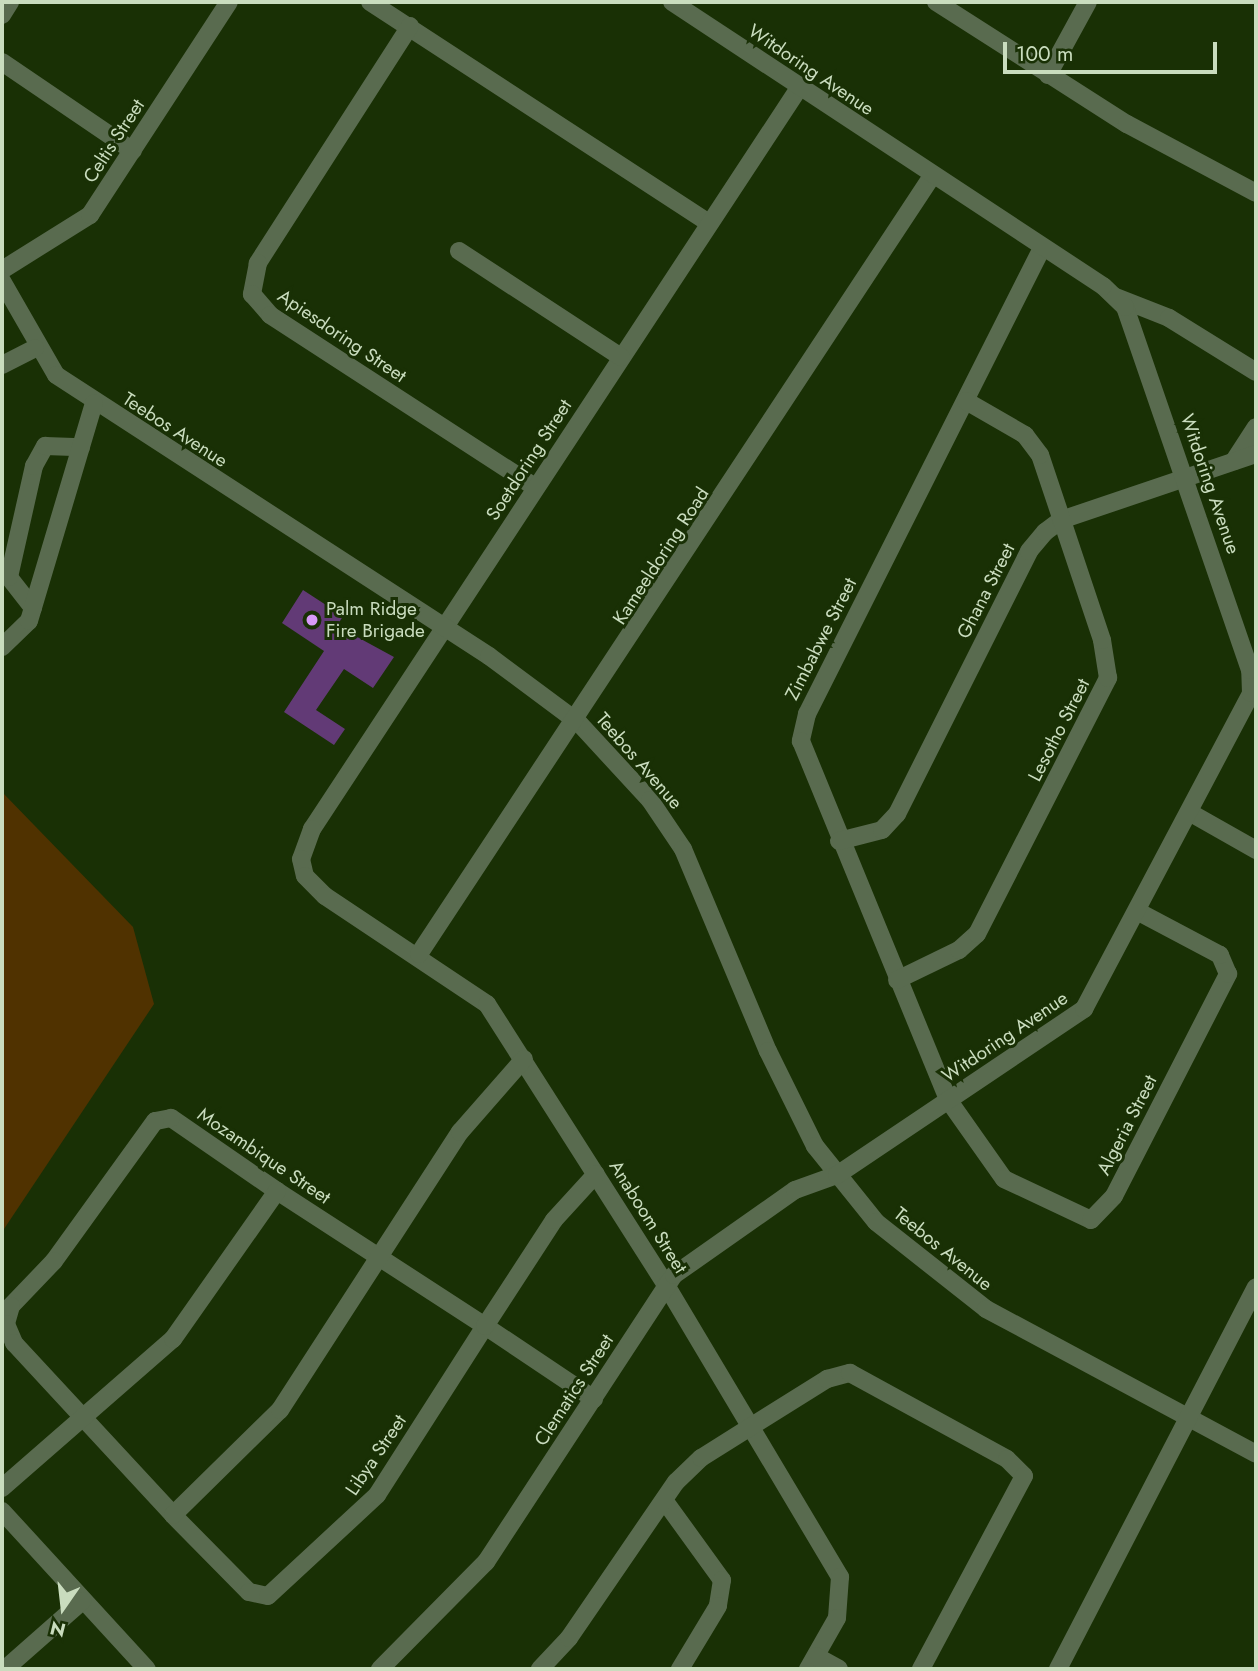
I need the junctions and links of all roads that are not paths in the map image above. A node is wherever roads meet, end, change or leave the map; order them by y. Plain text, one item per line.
1 (10, 2) edge
2 (229, 2) edge
3 (370, 2) edge
4 (672, 2) edge
5 (936, 2) edge
6 (1088, 2) edge
7 (2, 15) edge
8 (410, 26) junction
9 (2, 62) edge
10 (1048, 75) junction
11 (799, 88) junction
12 (133, 152) junction
13 (932, 176) junction
14 (1256, 193) edge
15 (709, 223) junction
16 (1042, 248) junction
17 (459, 251) dead end
18 (2, 270) edge
19 (2, 281) edge
20 (1116, 297) junction
21 (35, 348) junction
22 (621, 357) junction
23 (4, 360) edge
24 (1256, 372) edge
25 (966, 401) junction
26 (94, 403) junction
27 (1256, 427) edge
28 (81, 447) junction
29 (1256, 454) edge
30 (1234, 461) junction
31 (1187, 479) junction
32 (535, 487) junction
33 (1061, 520) junction
34 (33, 608) junction
35 (445, 628) junction
36 (2, 646) edge
37 (578, 722) junction
38 (1189, 812) junction
39 (839, 841) junction
40 (1256, 850) edge
41 (301, 859) joint
42 (1137, 911) junction
43 (419, 954) junction
44 (897, 980) junction
45 (524, 1059) junction
46 (949, 1101) junction
47 (596, 1174) junction
48 (837, 1175) junction
49 (277, 1191) junction
50 (378, 1256) junction
51 (666, 1285) junction
52 (1256, 1287) edge
53 (485, 1326) junction
54 (594, 1399) junction
55 (1190, 1416) junction
56 (83, 1419) junction
57 (752, 1429) junction
58 (1256, 1454) edge
59 (2, 1488) edge
60 (664, 1500) junction
61 (2, 1511) edge
62 (173, 1515) junction
63 (82, 1601) junction
64 (812, 1663) edge
65 (5, 1669) edge
66 (147, 1669) edge
67 (380, 1669) edge
68 (540, 1669) edge
69 (680, 1669) edge
70 (839, 1669) edge
71 (921, 1669) edge
72 (1058, 1669) edge

1 - 7 street
2 - 12 street, Celtis Street
3 - 8 street
4 - 11 street, Witdoring Avenue
5 - 10 street
6 - 10 street
8 - 15 street
8 - 32 street, Apiesdoring Street
9 - 12 street
10 - 14 street
11 - 13 street, Witdoring Avenue
11 - 15 street, Soetdoring Street
12 - 18 street, Celtis Street
13 - 16 street, Witdoring Avenue
13 - 37 street, Kameeldoring Road
15 - 22 street, Soetdoring Street
16 - 20 street, Witdoring Avenue
16 - 25 street, Zimbabwe Street
17 - 22 street
19 - 21 street, Teebos Avenue
20 - 24 street
20 - 31 street, Witdoring Avenue
21 - 23 street
21 - 26 street, Teebos Avenue
22 - 32 street, Soetdoring Street
25 - 33 street, Lesotho Street
25 - 39 street, Zimbabwe Street
26 - 28 street
26 - 35 street, Teebos Avenue
27 - 30 street
28 - 34 street
28 - 34 street
29 - 30 street, Ghana Street
30 - 31 street, Ghana Street
31 - 33 street, Ghana Street
31 - 38 street, Witdoring Avenue
32 - 35 street, Soetdoring Street
33 - 39 street, Ghana Street
33 - 44 street, Lesotho Street
34 - 36 street
35 - 37 street, Teebos Avenue
35 - 41 street, Soetdoring Street
37 - 43 street, Kameeldoring Road
37 - 48 street, Teebos Avenue
38 - 40 street
38 - 42 street, Witdoring Avenue
39 - 44 street, Zimbabwe Street
41 - 43 street, Anaboom Street
42 - 46 street, Witdoring Avenue
42 - 46 street, Algeria Street
43 - 45 street, Anaboom Street
44 - 46 street, Zimbabwe Street
45 - 47 street, Anaboom Street
45 - 50 street
46 - 48 street, Witdoring Avenue
47 - 51 street, Anaboom Street
47 - 53 street, Libya Street
48 - 51 street, Clematics Street
48 - 55 street, Teebos Avenue
49 - 50 street, Mozambique Street
49 - 56 street
49 - 56 street, Mozambique Street
50 - 53 street, Mozambique Street
50 - 62 street
51 - 54 street, Clematics Street
51 - 57 street, Anaboom Street
52 - 55 street
53 - 54 street, Mozambique Street
53 - 62 street, Libya Street
54 - 67 street, Clematics Street
55 - 58 street, Teebos Avenue
55 - 72 street
56 - 59 street
56 - 62 street, Libya Street
57 - 60 street
57 - 64 street, Anaboom Street
57 - 71 street
60 - 68 street
60 - 69 street
61 - 63 street
63 - 65 street
63 - 66 street
64 - 70 street

